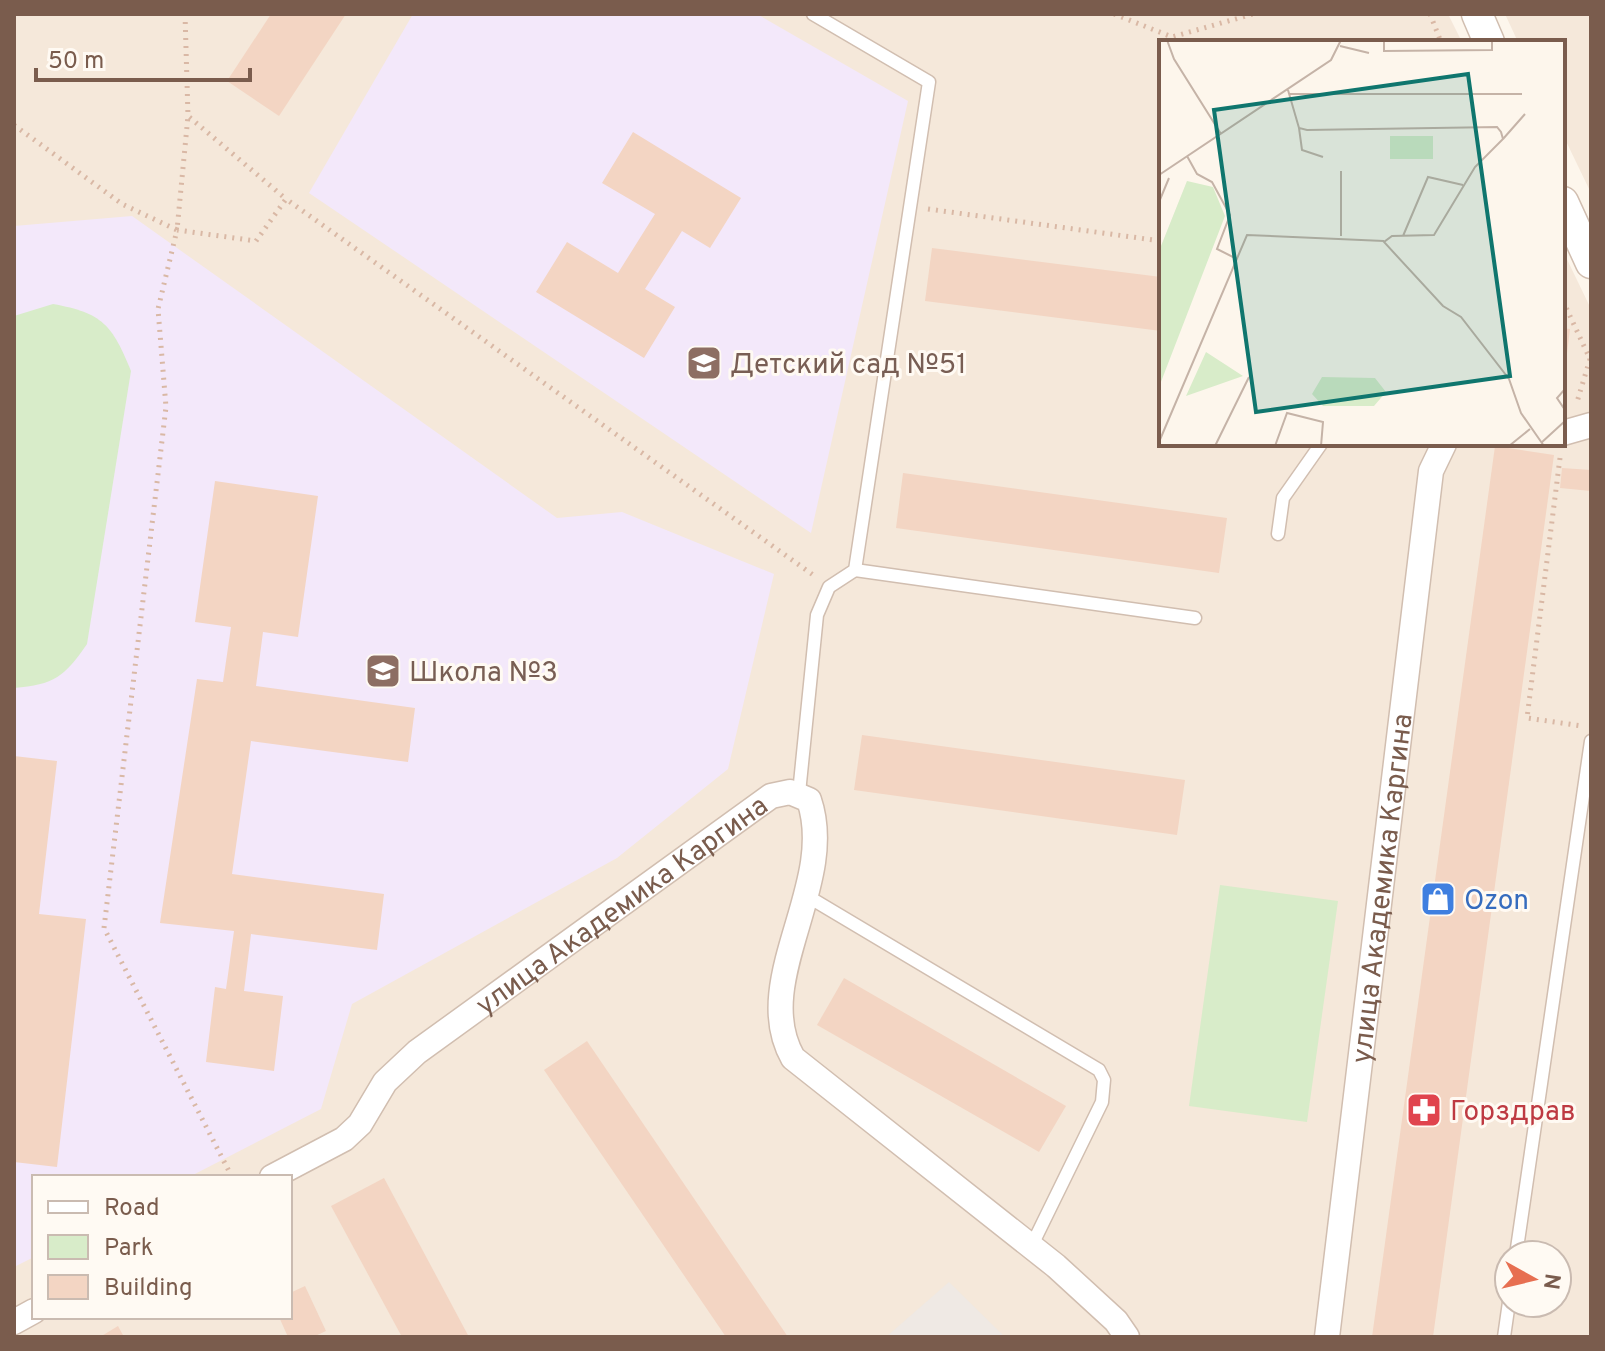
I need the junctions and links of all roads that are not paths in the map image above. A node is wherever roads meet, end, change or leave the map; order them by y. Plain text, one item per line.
1 (813, 14) edge
2 (1565, 206) edge
3 (1591, 263) edge
4 (1591, 425) edge
5 (1565, 433) edge
6 (1320, 446) edge
7 (1443, 446) edge
8 (1278, 534) dead end
9 (855, 570) junction
10 (1195, 618) dead end
11 (1591, 741) edge
12 (799, 793) junction
13 (807, 896) junction
14 (276, 1175) edge
15 (1518, 1239) edge
16 (1031, 1247) junction
17 (32, 1312) edge
18 (14, 1322) edge
19 (1127, 1337) edge
20 (1327, 1337) edge

1 - 9 lane
2 - 3 street
4 - 5 street
6 - 8 lane
7 - 20 street, улица Академика Каргина
9 - 10 lane
9 - 12 lane
11 - 15 lane
12 - 13 street, улица Академика Каргина
12 - 14 street, улица Академика Каргина
13 - 16 street, улица Академика Каргина
13 - 16 lane
16 - 19 street, улица Академика Каргина
17 - 18 street

